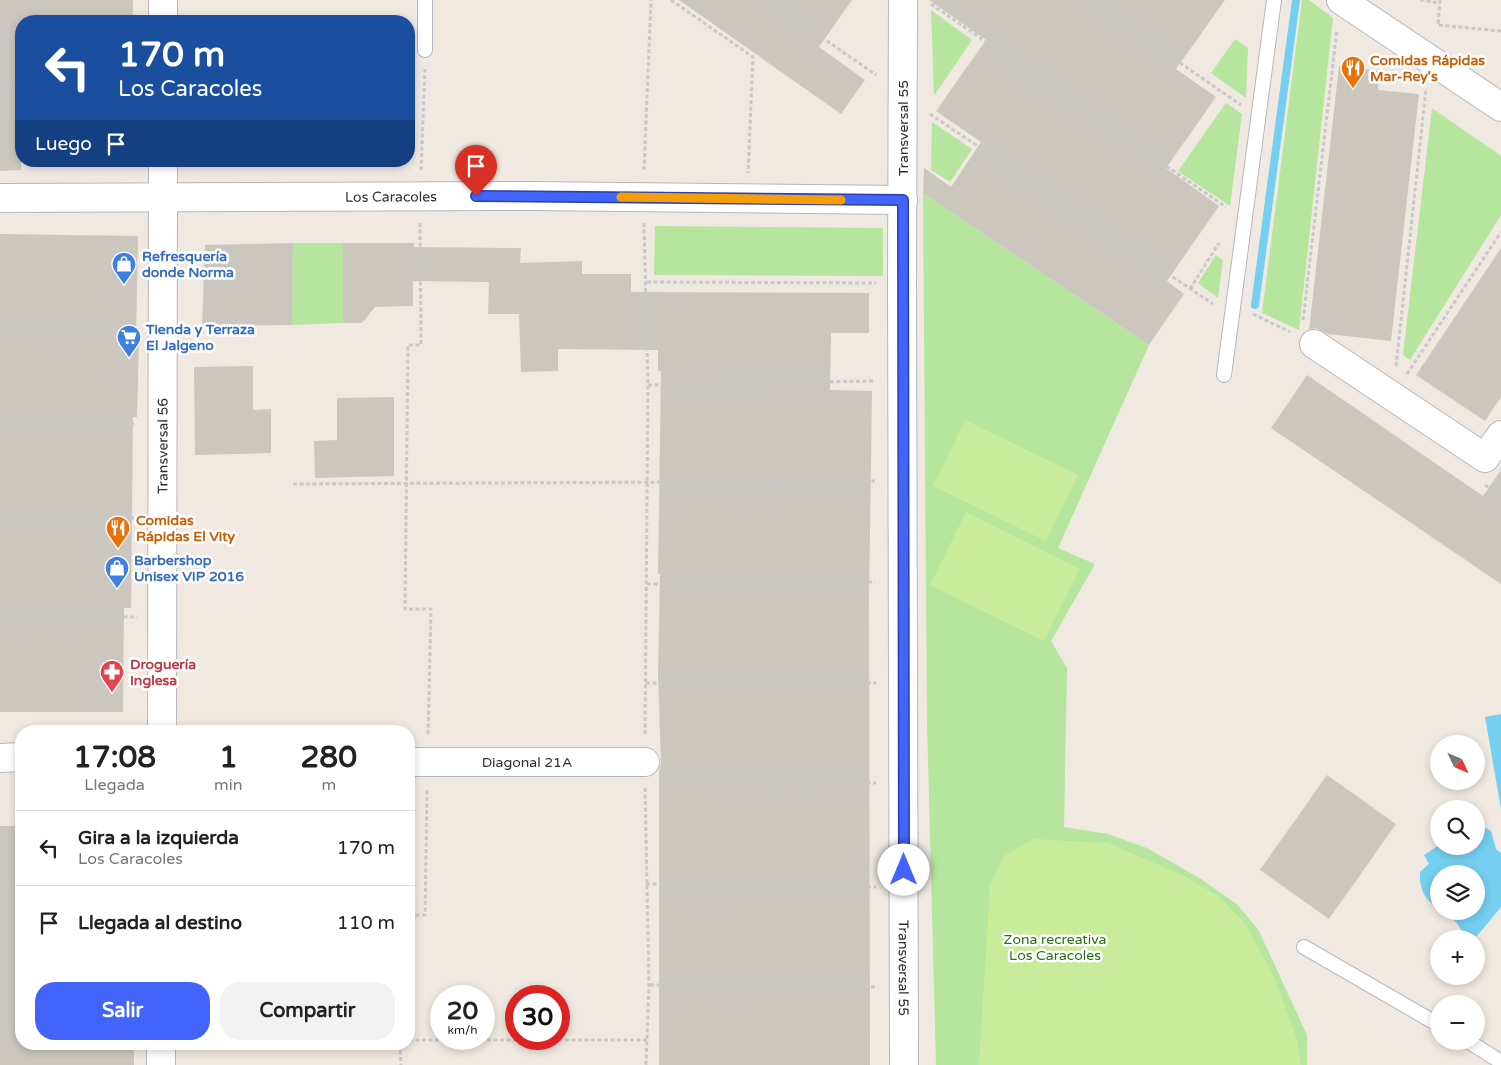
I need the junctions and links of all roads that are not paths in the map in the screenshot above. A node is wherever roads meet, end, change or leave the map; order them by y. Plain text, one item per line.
1 (164, 0) edge
2 (425, 0) edge
3 (1274, 0) edge
4 (915, 6) edge
5 (1340, 10) edge
6 (164, 15) edge
7 (425, 50) road end
8 (1501, 107) edge
9 (163, 167) edge
10 (0, 198) edge
11 (163, 199) junction
12 (903, 200) junction
13 (1308, 335) road end
14 (1224, 376) dead end
15 (1501, 435) edge
16 (162, 725) edge
17 (0, 758) edge
18 (15, 758) edge
19 (418, 762) edge
20 (650, 771) road end
21 (1304, 947) dead end
22 (1430, 1019) edge
23 (161, 1050) edge
24 (1482, 1050) edge
25 (1501, 1062) edge
26 (161, 1065) edge
27 (904, 1065) edge

1 - 6 street
2 - 7 lane
3 - 14 lane
4 - 12 street, Transversal 55
5 - 8 street
9 - 11 street, Transversal 56
10 - 11 street, Los Caracoles
11 - 12 street, Los Caracoles
11 - 16 street, Transversal 56
12 - 27 street, Transversal 55
13 - 15 street
17 - 18 street
19 - 20 street, Diagonal 21A
21 - 22 lane
23 - 26 street
24 - 25 lane

